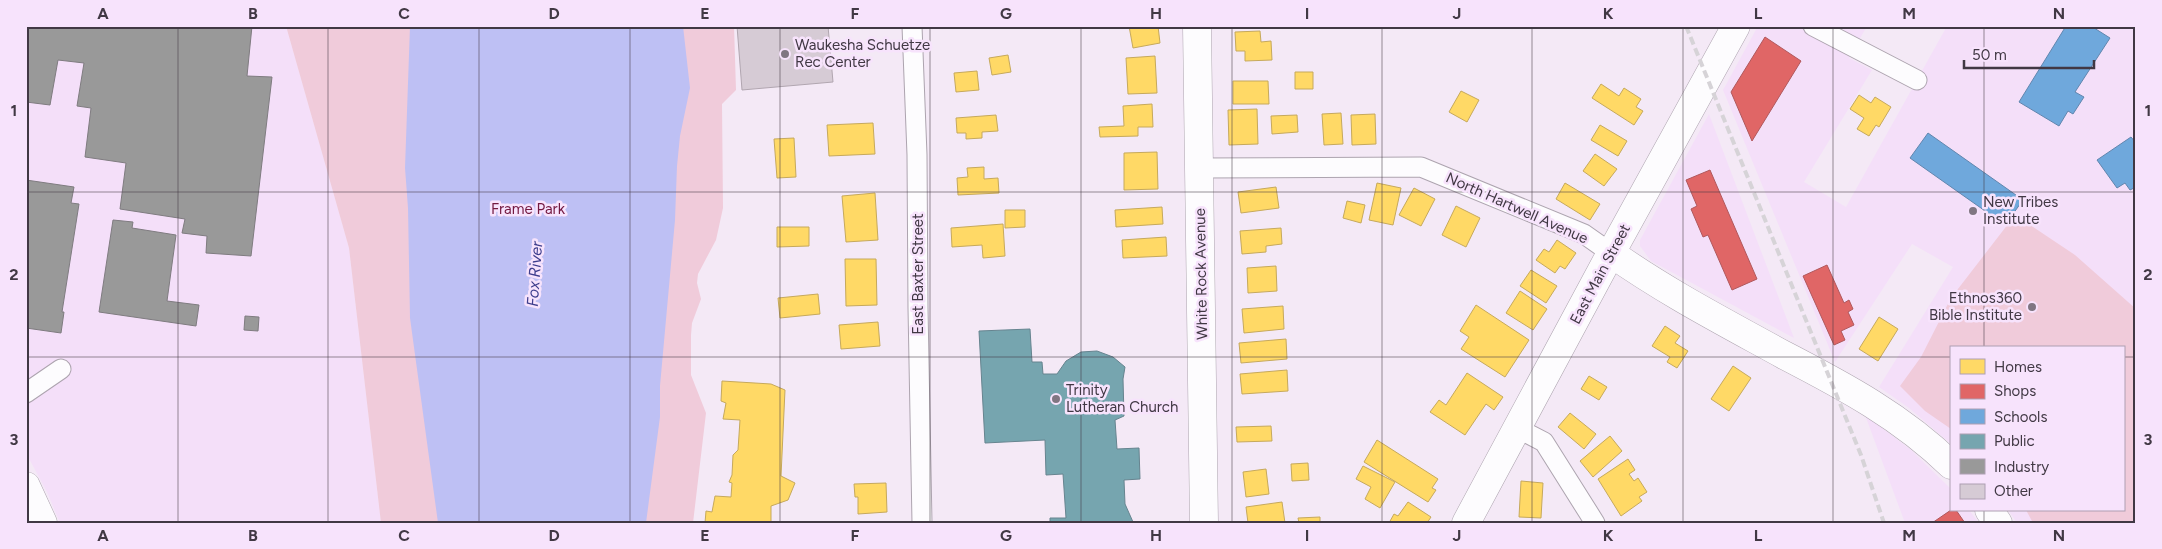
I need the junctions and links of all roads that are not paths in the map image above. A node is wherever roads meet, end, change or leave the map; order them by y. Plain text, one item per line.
1 (912, 26) edge
2 (1197, 26) edge
3 (1736, 26) edge
4 (1813, 26) edge
5 (1917, 80) dead end
6 (1200, 168) junction
7 (1611, 253) junction
8 (61, 369) dead end
9 (26, 393) edge
10 (1517, 428) junction
11 (1950, 464) edge
12 (26, 486) edge
13 (1991, 512) edge
14 (43, 523) edge
15 (922, 523) edge
16 (1204, 523) edge
17 (1466, 523) edge
18 (1595, 523) edge
19 (1998, 523) edge

1 - 15 street, East Baxter Street
2 - 6 street, White Rock Avenue
3 - 7 street, East Main Street
4 - 5 street
6 - 7 street, North Hartwell Avenue
6 - 16 street, White Rock Avenue
7 - 10 street, East Main Street
7 - 11 street, North Hartwell Avenue
8 - 9 street
10 - 17 street, East Main Street
10 - 18 street
12 - 14 street
13 - 19 street

